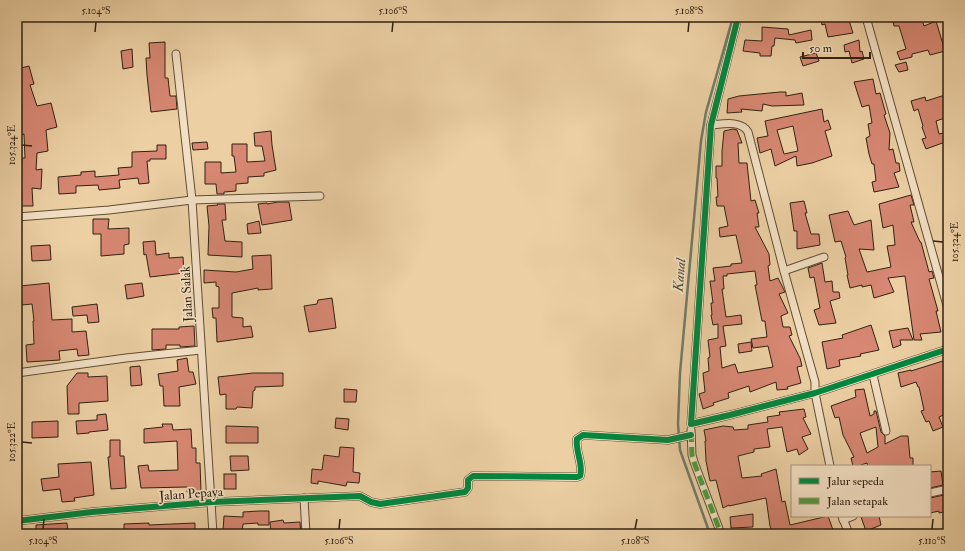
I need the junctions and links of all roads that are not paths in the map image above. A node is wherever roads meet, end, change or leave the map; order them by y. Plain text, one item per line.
1 (738, 17) edge
2 (866, 17) edge
3 (176, 54) dead end
4 (711, 125) junction
5 (320, 196) dead end
6 (192, 200) junction
7 (17, 217) edge
8 (824, 257) dead end
9 (784, 271) junction
10 (948, 309) edge
11 (948, 349) edge
12 (201, 350) junction
13 (17, 373) edge
14 (872, 375) junction
15 (815, 393) junction
16 (691, 424) junction
17 (886, 431) dead end
18 (689, 435) junction
19 (830, 465) edge
20 (948, 489) edge
21 (931, 493) edge
22 (304, 498) junction
23 (212, 502) junction
24 (842, 518) edge
25 (17, 522) edge
26 (213, 534) edge
27 (306, 534) edge
28 (721, 534) edge
29 (849, 534) edge

1 - 4 street
2 - 10 street
3 - 6 street, Jalan Salak
4 - 9 street
4 - 16 street
5 - 6 street
6 - 7 street
6 - 12 street, Jalan Salak
8 - 9 street
9 - 15 street
11 - 14 street
12 - 13 street
12 - 23 street, Jalan Salak
14 - 15 street
14 - 17 street
15 - 16 street
15 - 19 street
16 - 18 street
18 - 22 street, Jalan Pepaya
18 - 28 street
20 - 21 street
22 - 23 street, Jalan Pepaya
22 - 27 street
23 - 25 street, Jalan Pepaya
23 - 26 street, Jalan Salak
24 - 29 street

